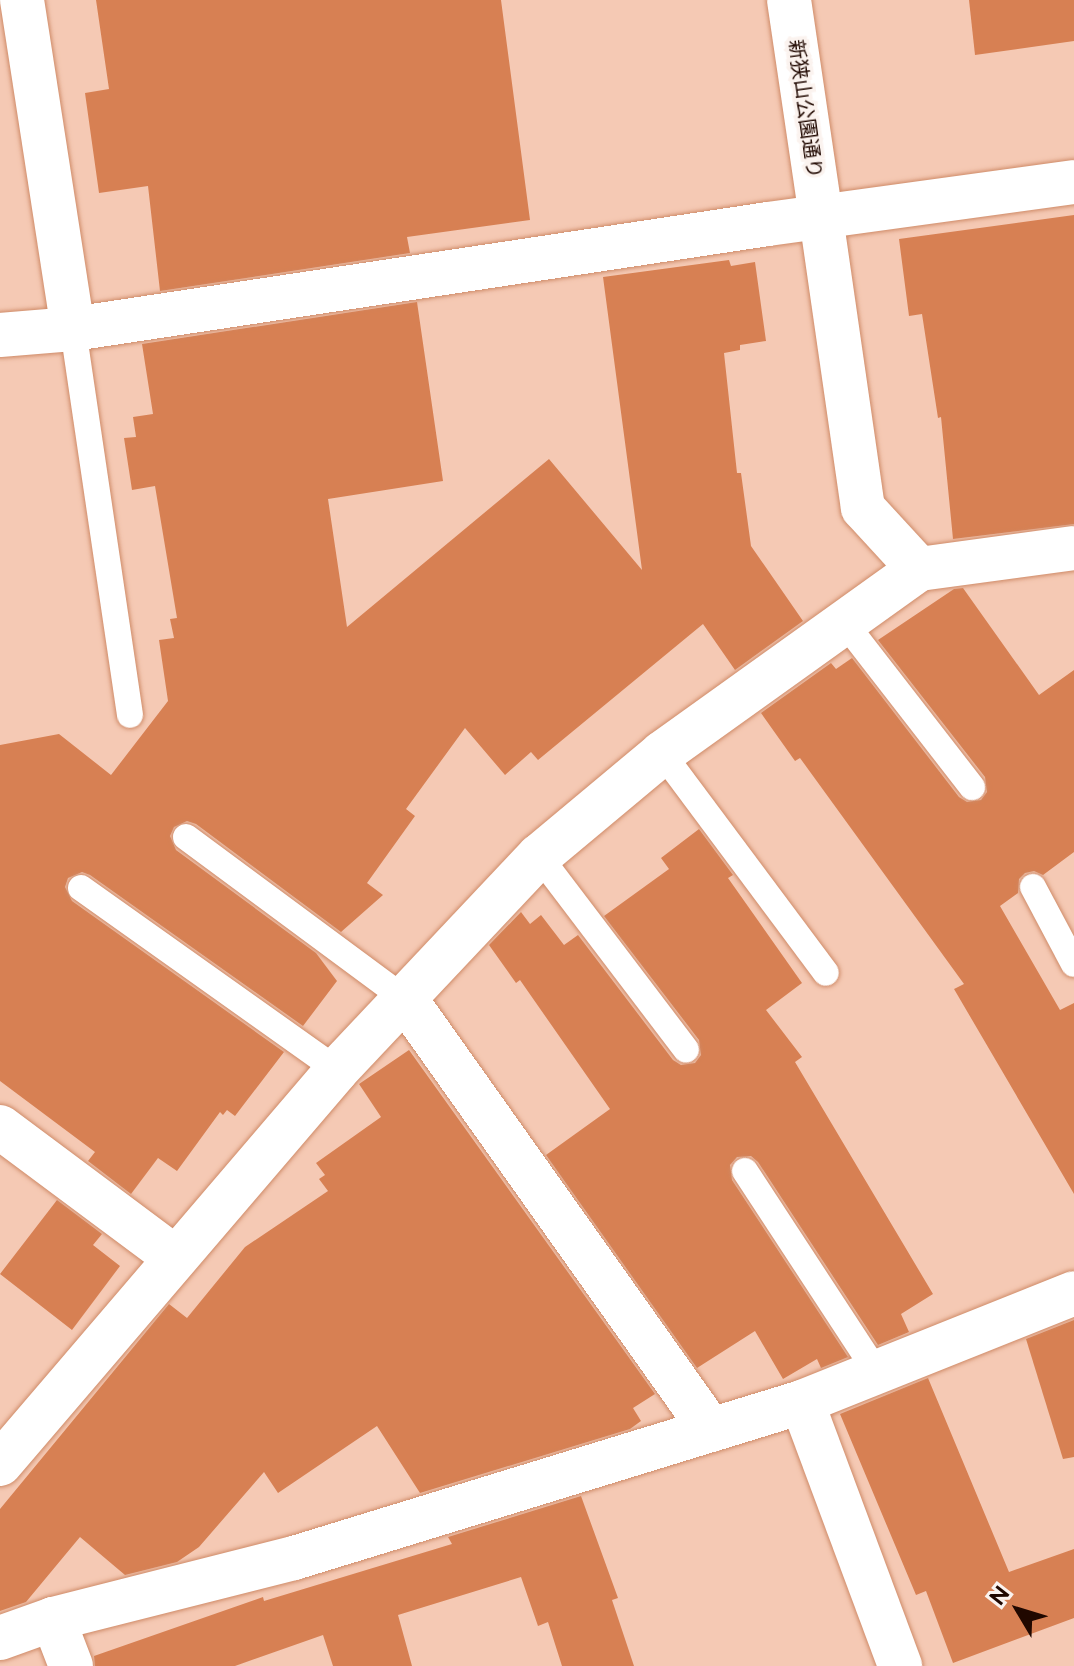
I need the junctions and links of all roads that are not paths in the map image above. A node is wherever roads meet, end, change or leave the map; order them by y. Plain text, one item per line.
1 (22, 0) edge
2 (789, 0) edge
3 (1074, 182) edge
4 (821, 217) junction
5 (73, 329) junction
6 (0, 335) edge
7 (1074, 548) edge
8 (919, 569) junction
9 (844, 622) junction
10 (130, 715) dead end
11 (662, 753) junction
12 (972, 787) dead end
13 (186, 837) dead end
14 (539, 856) junction
15 (1033, 887) dead end
16 (81, 888) dead end
17 (1074, 964) edge
18 (826, 973) dead end
19 (406, 1000) junction
20 (686, 1050) dead end
21 (337, 1070) junction
22 (0, 1127) edge
23 (745, 1171) dead end
24 (176, 1258) junction
25 (1074, 1293) edge
26 (876, 1371) junction
27 (802, 1402) junction
28 (711, 1430) junction
29 (0, 1464) edge
30 (53, 1619) junction
31 (0, 1638) edge
32 (71, 1666) edge
33 (900, 1666) edge

1 - 5 street
2 - 4 street, 新狭山公園通り
3 - 4 street
4 - 5 street
4 - 8 street, 新狭山公園通り
5 - 6 street
5 - 10 lane
7 - 8 street
8 - 9 street
9 - 11 street
9 - 12 lane
11 - 14 street
11 - 18 lane
13 - 19 lane
14 - 19 street
14 - 20 lane
15 - 17 lane
16 - 21 lane
19 - 21 street
19 - 28 street
21 - 24 street
22 - 24 street
23 - 26 lane
24 - 29 street
25 - 26 street
26 - 27 street
27 - 28 street
27 - 33 street
28 - 30 street
30 - 31 street
30 - 32 street

